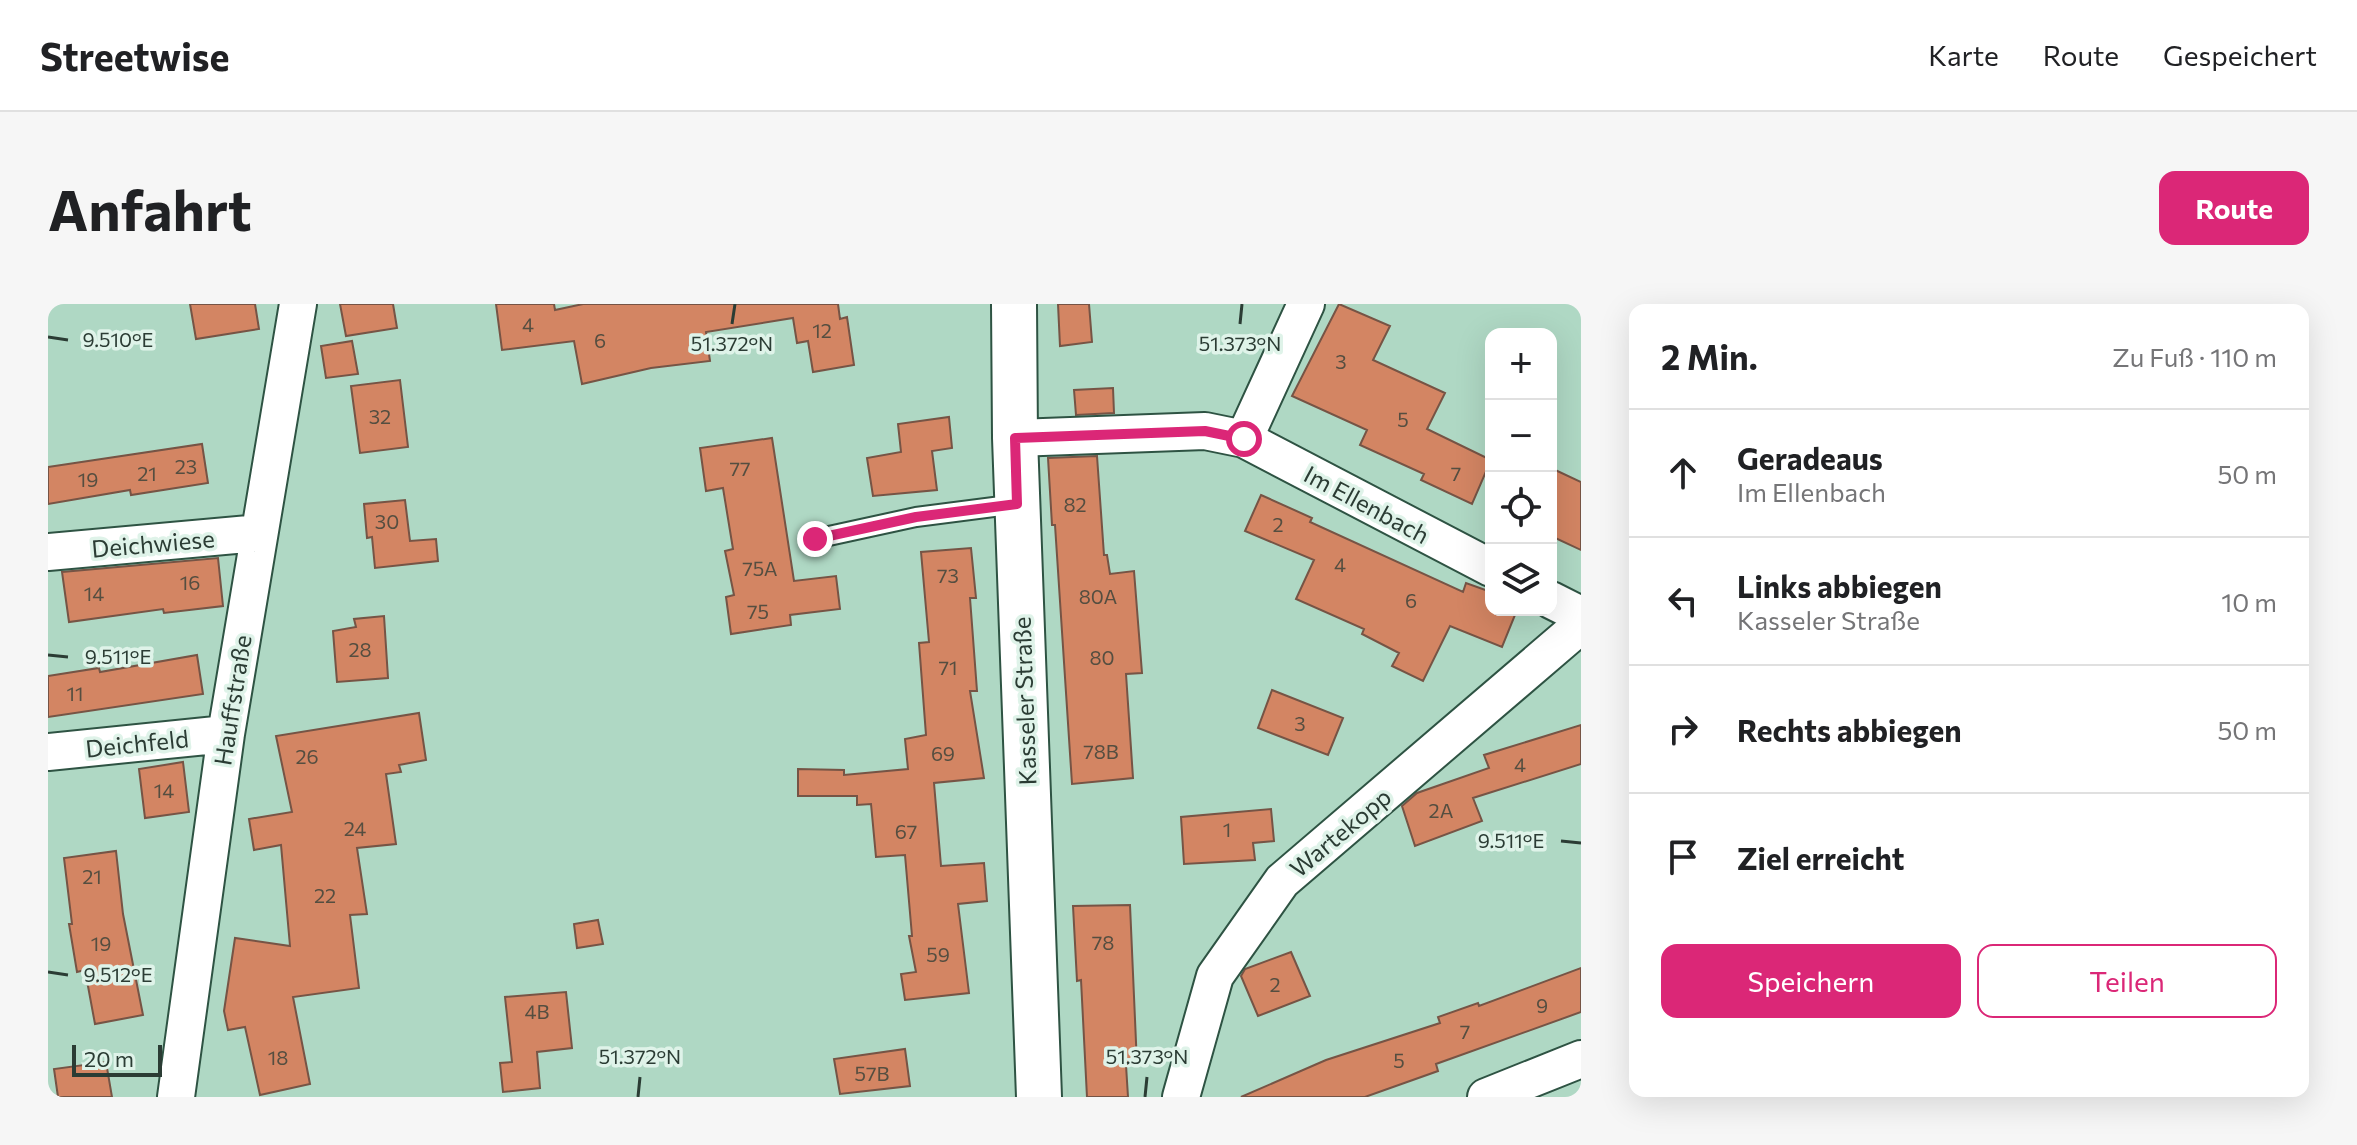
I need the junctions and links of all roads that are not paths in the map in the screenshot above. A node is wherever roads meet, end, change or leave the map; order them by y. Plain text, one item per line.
1 (298, 304) edge
2 (1014, 304) edge
3 (1306, 304) edge
4 (1015, 438) junction
5 (1244, 439) junction
6 (1017, 504) junction
7 (259, 533) junction
8 (815, 539) dead end
9 (48, 552) edge
10 (1485, 565) edge
11 (1557, 603) edge
12 (1581, 615) edge
13 (1581, 625) edge
14 (226, 734) junction
15 (48, 752) edge
16 (1581, 1059) edge
17 (176, 1097) edge
18 (1039, 1097) edge
19 (1181, 1097) edge
20 (1486, 1097) edge

1 - 7 street, Hauffstraße
2 - 4 street, Kasseler Straße
3 - 5 street
4 - 5 street, Im Ellenbach
4 - 6 street, Kasseler Straße
5 - 10 street, Im Ellenbach
6 - 8 lane
6 - 18 street, Kasseler Straße
7 - 9 street, Deichwiese
7 - 14 street, Hauffstraße
11 - 12 street
13 - 19 street, Wartekopp
14 - 15 street, Deichfeld
14 - 17 street, Hauffstraße
16 - 20 street

